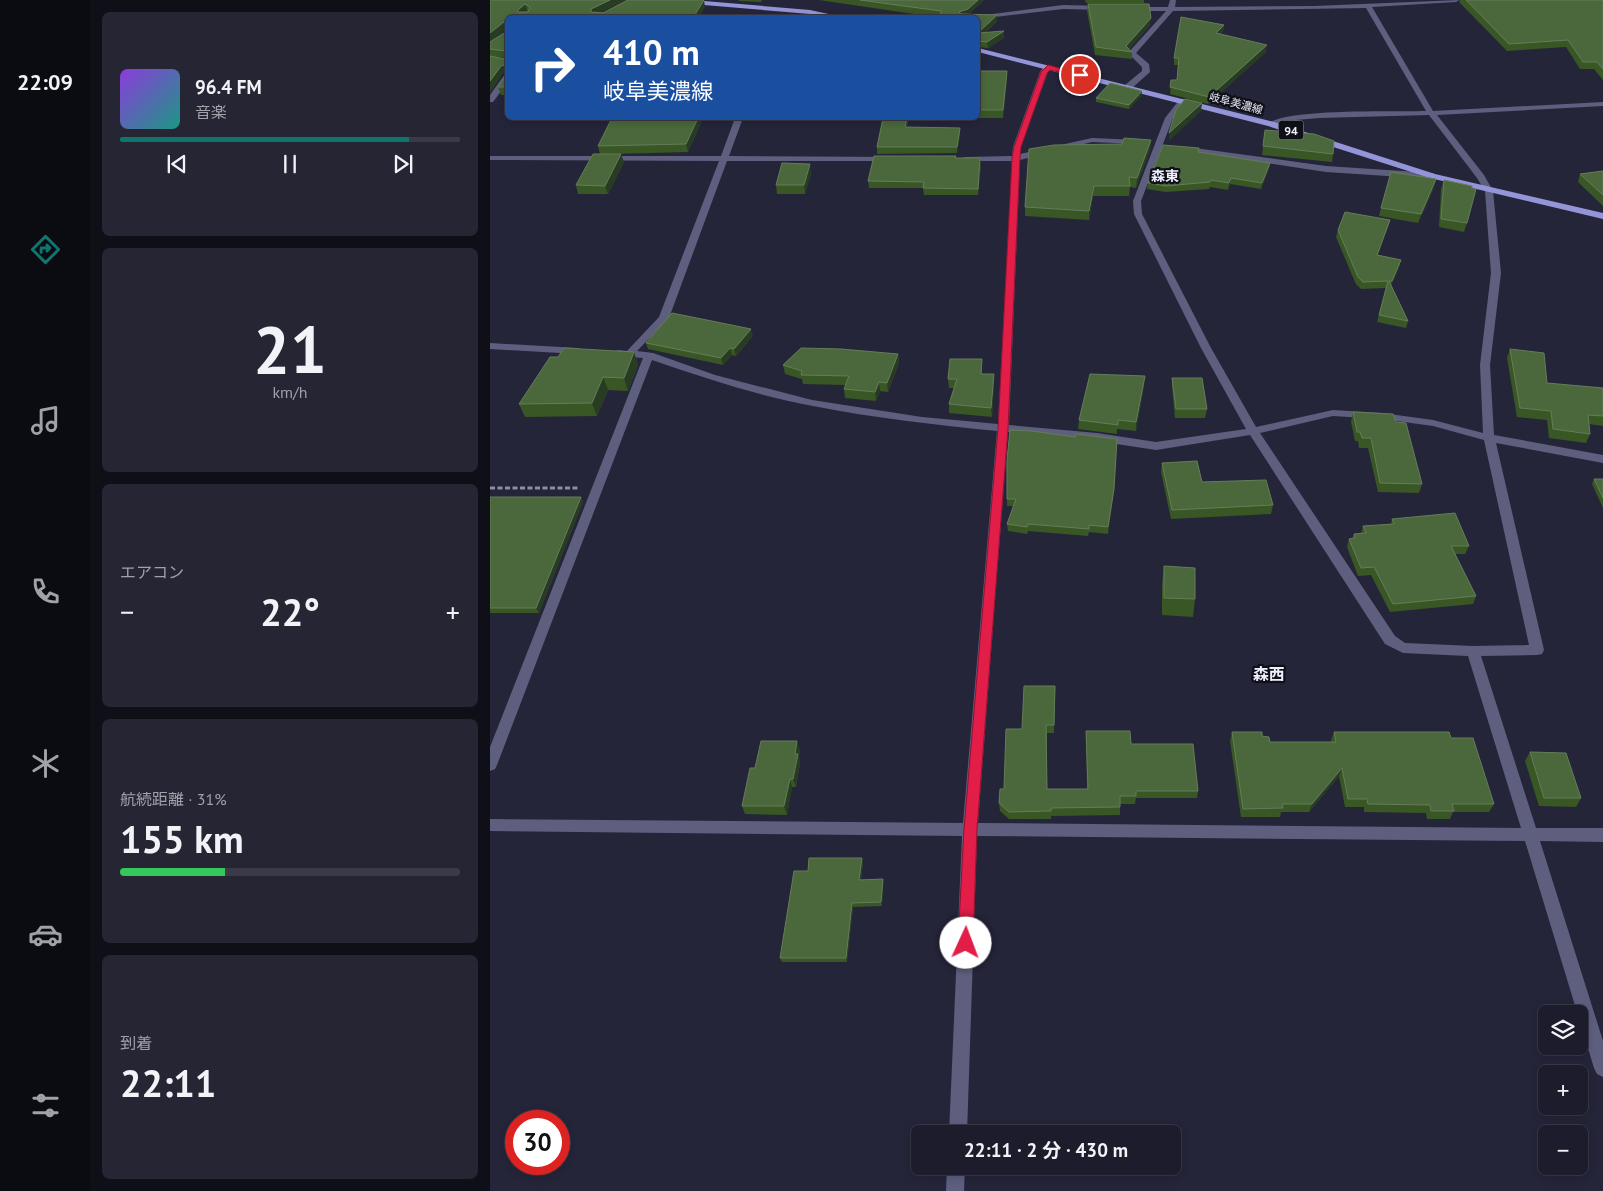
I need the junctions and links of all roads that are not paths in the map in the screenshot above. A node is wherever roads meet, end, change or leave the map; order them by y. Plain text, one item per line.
1 (668, 0) edge
2 (1173, 0) edge
3 (1456, 0) edge
4 (1063, 4) edge
5 (1368, 6) junction
6 (1112, 8) edge
7 (1122, 8) edge
8 (1171, 9) junction
9 (827, 15) edge
10 (980, 16) edge
11 (980, 50) edge
12 (1048, 67) junction
13 (505, 80) edge
14 (1128, 87) junction
15 (490, 100) edge
16 (1183, 101) junction
17 (1603, 104) edge
18 (1431, 113) junction
19 (738, 120) edge
20 (1271, 124) junction
21 (1160, 144) junction
22 (490, 158) edge
23 (1016, 158) junction
24 (722, 159) junction
25 (900, 159) edge
26 (959, 159) edge
27 (1433, 176) junction
28 (1490, 191) junction
29 (1603, 216) edge
30 (490, 346) edge
31 (593, 351) edge
32 (612, 352) edge
33 (630, 353) junction
34 (649, 355) junction
35 (1003, 429) junction
36 (1253, 431) junction
37 (1489, 438) junction
38 (1603, 459) edge
39 (1473, 651) junction
40 (490, 765) edge
41 (490, 825) edge
42 (970, 829) junction
43 (1531, 834) junction
44 (1603, 835) edge
45 (1603, 1068) edge
46 (958, 1125) edge
47 (956, 1175) edge
48 (955, 1191) edge

1 - 9 main road
2 - 8 street
3 - 5 street
4 - 6 street
4 - 10 street
5 - 8 street
5 - 18 street
7 - 8 street
8 - 14 street
11 - 12 main road, 岐阜美濃線 / 94
12 - 14 main road, 岐阜美濃線 / 94
12 - 23 street
13 - 15 street
14 - 16 main road, 岐阜美濃線 / 94
16 - 20 main road, 岐阜美濃線 / 94
16 - 21 street
17 - 18 street
18 - 20 street
18 - 28 street
19 - 24 street
20 - 27 main road, 岐阜美濃線 / 94
21 - 23 street
21 - 27 street
21 - 36 street
22 - 24 street
23 - 26 street
23 - 35 street
24 - 25 street
24 - 33 street
27 - 28 main road, 岐阜美濃線 / 94
28 - 29 main road, 岐阜美濃線 / 94
28 - 37 street
30 - 31 street
32 - 33 street
33 - 34 street
34 - 35 street
34 - 40 street
35 - 36 street
35 - 42 street
36 - 37 street
36 - 39 street
37 - 38 street
37 - 39 street
39 - 43 street
41 - 42 street
42 - 43 street
42 - 46 street
43 - 44 street
43 - 45 street
47 - 48 street

